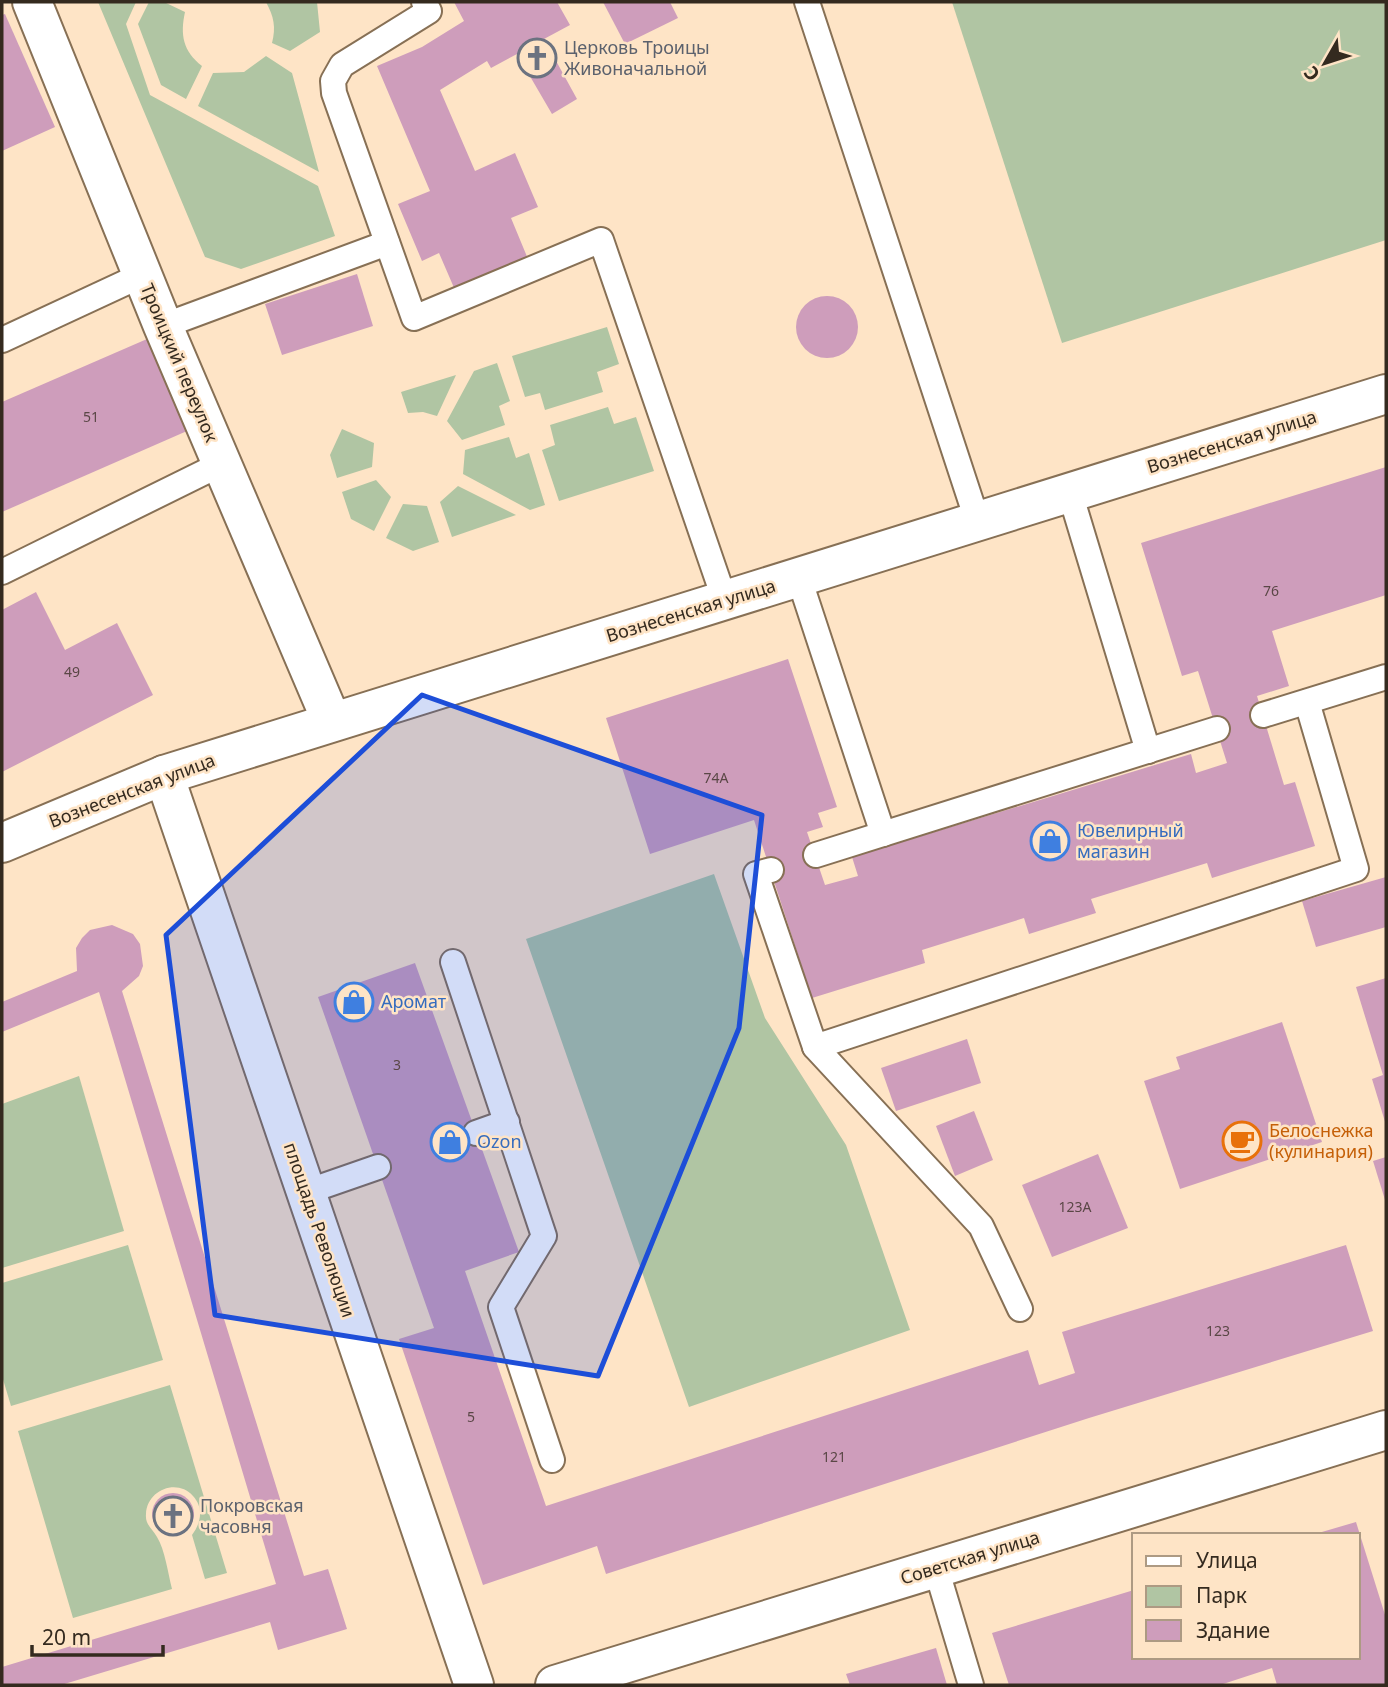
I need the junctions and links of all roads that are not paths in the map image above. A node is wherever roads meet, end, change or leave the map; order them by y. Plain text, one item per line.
1 (32, 2) edge
2 (424, 2) edge
3 (807, 2) edge
4 (387, 243) junction
5 (142, 275) junction
6 (163, 326) junction
7 (2, 340) edge
8 (1386, 394) edge
9 (221, 464) junction
10 (1070, 493) junction
11 (977, 520) junction
12 (2, 572) edge
13 (799, 578) junction
14 (725, 601) junction
15 (1386, 677) edge
16 (1307, 702) junction
17 (1263, 715) dead end
18 (332, 722) junction
19 (1217, 729) dead end
20 (1148, 751) junction
21 (164, 775) junction
22 (883, 834) junction
23 (2, 843) edge
24 (816, 855) dead end
25 (771, 870) dead end
26 (453, 962) dead end
27 (815, 1047) junction
28 (507, 1122) junction
29 (476, 1132) dead end
30 (378, 1167) dead end
31 (306, 1192) junction
32 (1020, 1309) dead end
33 (1386, 1433) edge
34 (551, 1460) dead end
35 (936, 1568) junction
36 (474, 1685) edge
37 (555, 1685) edge
38 (971, 1685) edge

1 - 5 street, Троицкий переулок
2 - 4 lane
3 - 11 lane
4 - 6 lane
4 - 14 lane
5 - 6 street, Троицкий переулок
5 - 7 lane
6 - 9 street, Троицкий переулок
8 - 10 street, Вознесенская улица
9 - 12 lane
9 - 18 street, Троицкий переулок
10 - 11 street, Вознесенская улица
10 - 20 lane
11 - 13 street, Вознесенская улица
13 - 14 street, Вознесенская улица
13 - 22 lane
14 - 18 street, Вознесенская улица
15 - 16 lane
16 - 17 lane
16 - 27 lane
18 - 21 street, Вознесенская улица
19 - 20 lane
20 - 22 lane
21 - 23 street, Вознесенская улица
21 - 31 street, площадь Революции
22 - 24 lane
25 - 27 lane
26 - 28 lane
27 - 32 lane
28 - 29 lane
28 - 34 lane
30 - 31 lane
31 - 36 street, площадь Революции
33 - 35 street, Советская улица
35 - 37 street, Советская улица
35 - 38 lane

